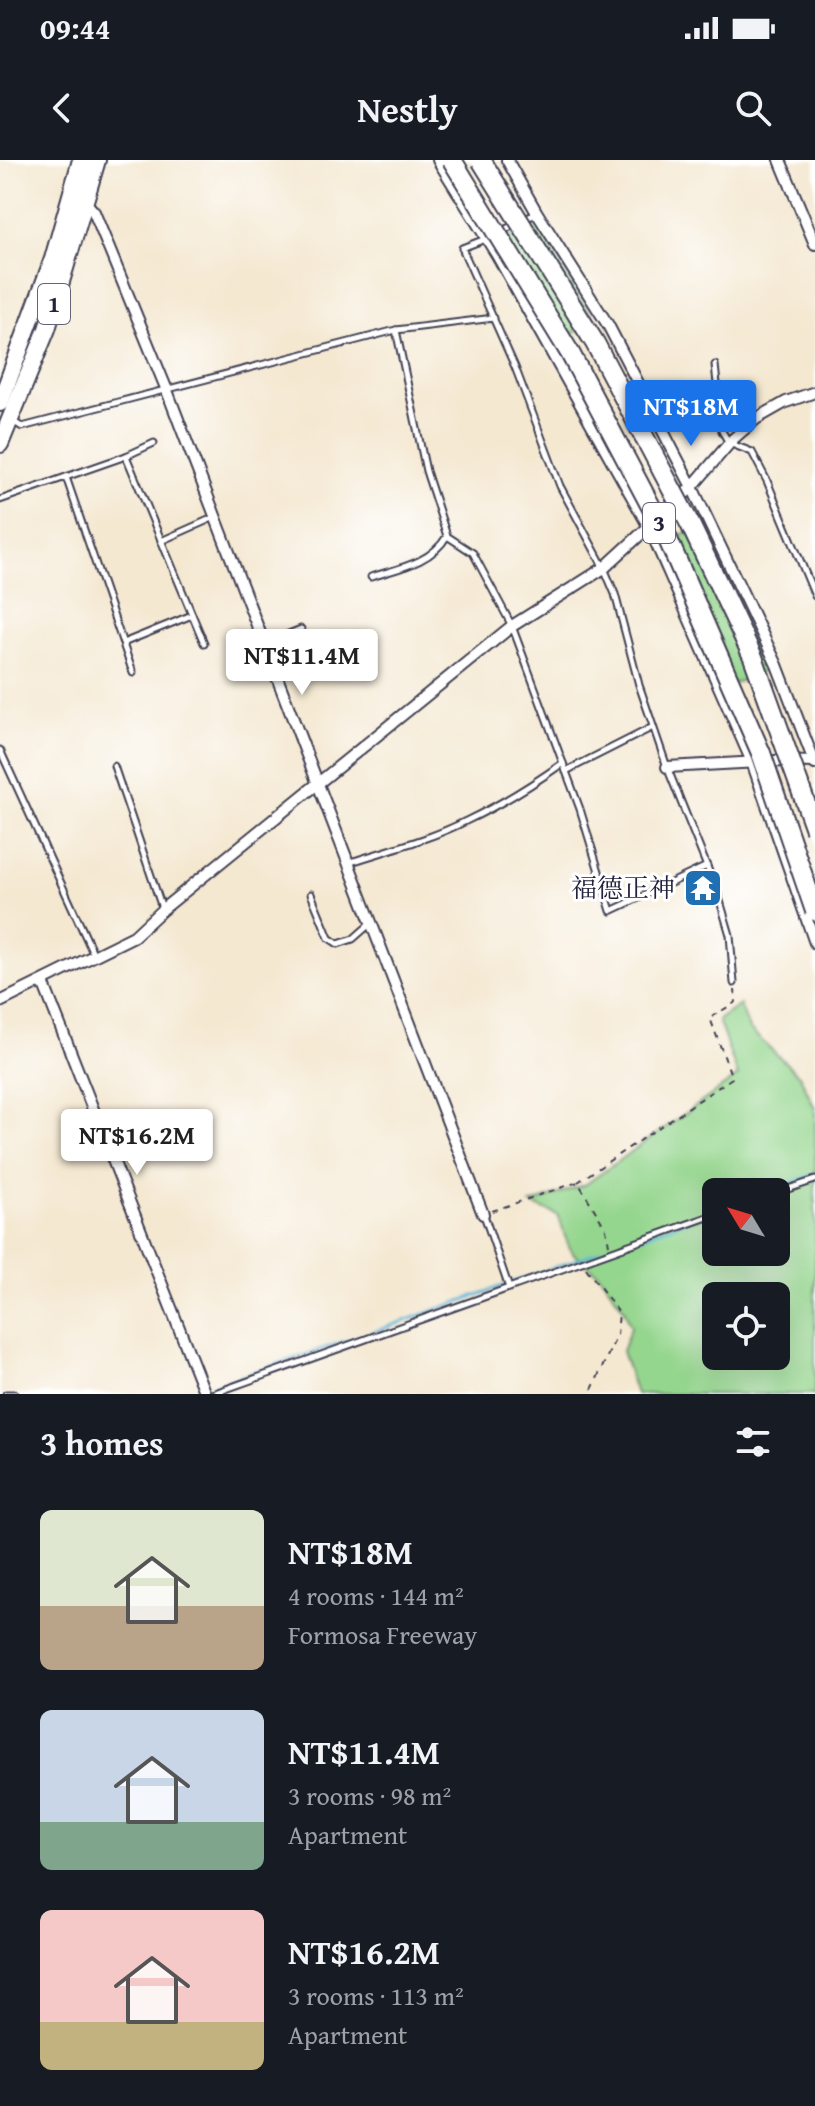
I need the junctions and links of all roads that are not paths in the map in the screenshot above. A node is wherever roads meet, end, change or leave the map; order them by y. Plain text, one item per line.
1 (81, 160) edge
2 (97, 160) edge
3 (438, 160) edge
4 (452, 160) edge
5 (481, 160) edge
6 (507, 160) edge
7 (780, 160) edge
8 (86, 203) junction
9 (537, 213) junction
10 (487, 239) junction
11 (815, 244) edge
12 (494, 318) junction
13 (396, 330) junction
14 (715, 365) dead end
15 (166, 388) junction
16 (815, 392) edge
17 (1, 396) edge
18 (10, 419) junction
19 (154, 443) dead end
20 (729, 443) junction
21 (0, 444) edge
22 (126, 456) junction
23 (66, 477) junction
24 (692, 487) junction
25 (0, 500) edge
26 (215, 517) junction
27 (649, 527) junction
28 (447, 536) junction
29 (161, 541) junction
30 (604, 568) junction
31 (371, 577) dead end
32 (815, 596) edge
33 (192, 615) junction
34 (512, 626) junction
35 (301, 629) dead end
36 (123, 643) junction
37 (204, 643) dead end
38 (263, 644) junction
39 (133, 673) dead end
40 (653, 727) junction
41 (0, 750) edge
42 (752, 762) junction
43 (815, 762) edge
44 (563, 763) junction
45 (114, 766) dead end
46 (667, 767) junction
47 (566, 771) junction
48 (317, 783) junction
49 (815, 829) edge
50 (348, 863) junction
51 (707, 866) junction
52 (311, 894) dead end
53 (163, 909) junction
54 (815, 911) edge
55 (371, 924) junction
56 (815, 943) edge
57 (95, 956) junction
58 (43, 982) junction
59 (734, 983) road end
60 (0, 1002) edge
61 (815, 1180) edge
62 (790, 1188) edge
63 (483, 1214) joint
64 (702, 1219) edge
65 (509, 1288) junction
66 (203, 1391) edge
67 (6, 1394) edge
68 (15, 1394) edge
69 (212, 1394) edge

1 - 17 main road, 1
2 - 8 main road, 1
3 - 10 street
4 - 54 highway, 3, bridge
5 - 49 highway, 3, bridge
6 - 9 street
7 - 11 street
8 - 15 street
8 - 18 main road, 1
9 - 10 lane
9 - 24 street
10 - 12 lane
10 - 27 street
12 - 13 lane
12 - 30 lane
13 - 15 lane
13 - 28 lane
14 - 20 lane
15 - 18 lane
15 - 26 street
16 - 20 street
17 - 18 lane
18 - 21 main road, 1
19 - 22 lane
20 - 24 street
20 - 32 lane
22 - 23 lane
22 - 29 lane
23 - 25 lane
23 - 36 lane
24 - 27 street
24 - 43 street
26 - 29 lane
26 - 38 street
27 - 30 street
27 - 42 street
28 - 31 lane
28 - 34 lane
29 - 33 lane
30 - 34 street
30 - 40 lane
33 - 36 lane
33 - 37 lane
34 - 44 lane
34 - 48 street
35 - 38 lane
36 - 39 lane
38 - 48 street
40 - 46 lane
40 - 47 lane
41 - 57 lane
42 - 43 street
42 - 46 street
42 - 56 street
44 - 47 lane
44 - 50 lane
45 - 53 lane
46 - 51 lane
47 - 51 lane
48 - 50 street
48 - 53 street
50 - 55 street
51 - 59 lane
52 - 55 lane
53 - 57 street
55 - 63 street
57 - 58 street
58 - 60 street
58 - 66 street
61 - 62 lane
63 - 65 lane
64 - 65 lane
65 - 69 lane
67 - 68 lane

